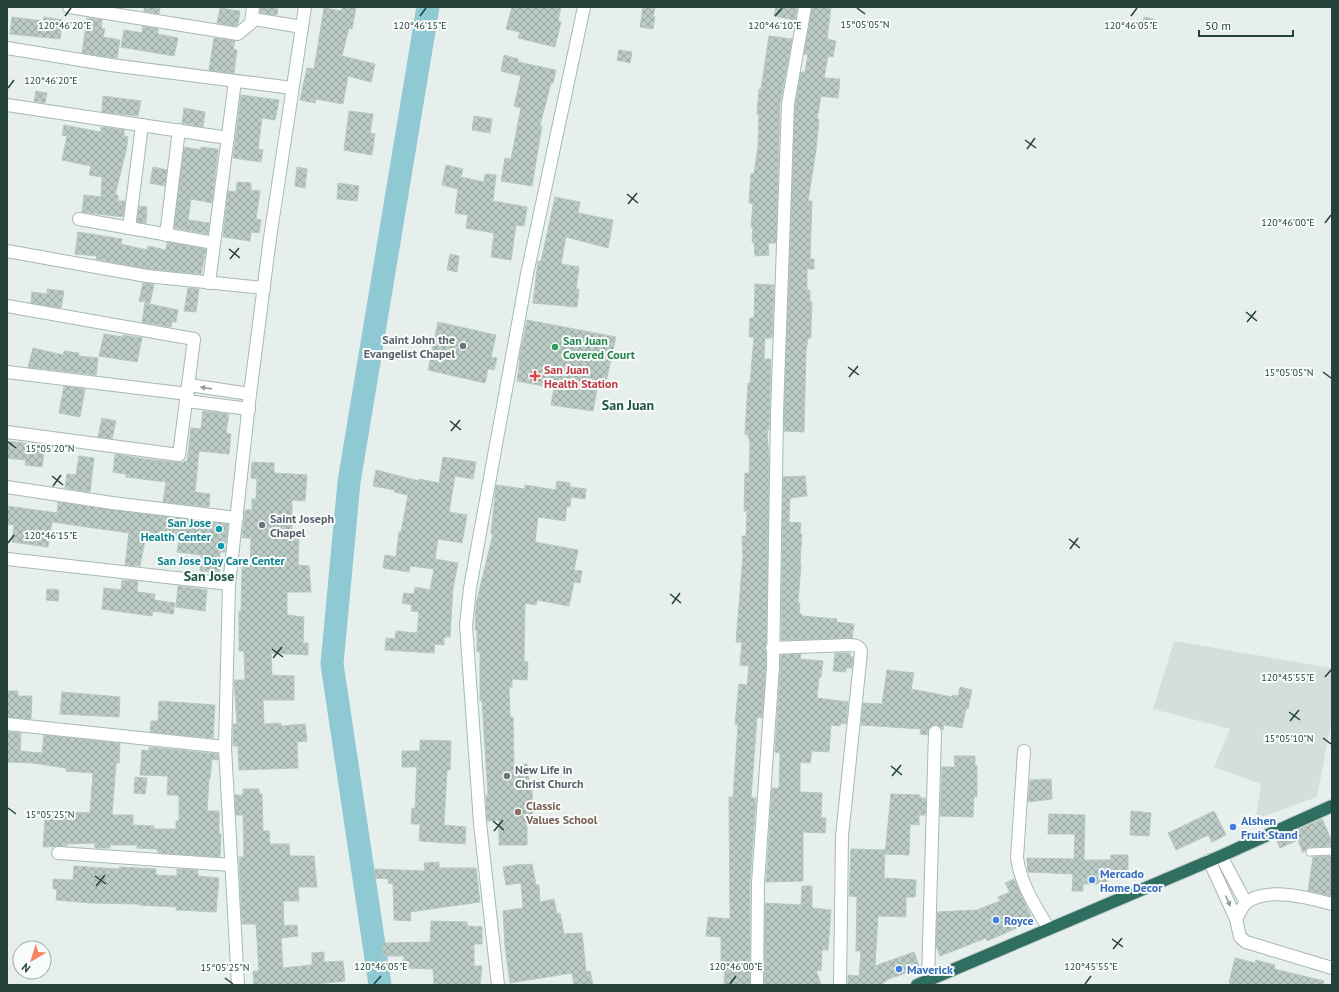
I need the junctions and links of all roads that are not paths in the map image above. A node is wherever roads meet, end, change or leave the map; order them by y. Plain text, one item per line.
1 (69, 7) edge
2 (253, 7) edge
3 (305, 7) edge
4 (584, 7) edge
5 (805, 7) edge
6 (253, 19) junction
7 (302, 27) junction
8 (7, 48) edge
9 (235, 81) junction
10 (292, 88) junction
11 (7, 105) edge
12 (142, 125) junction
13 (179, 130) junction
14 (228, 138) junction
15 (79, 219) dead end
16 (129, 228) junction
17 (166, 234) junction
18 (214, 243) junction
19 (7, 251) edge
20 (209, 283) junction
21 (264, 288) junction
22 (7, 306) edge
23 (7, 372) edge
24 (188, 393) junction
25 (250, 394) junction
26 (249, 409) junction
27 (7, 432) edge
28 (7, 487) edge
29 (237, 518) junction
30 (7, 559) edge
31 (229, 584) junction
32 (772, 648) junction
33 (7, 724) edge
34 (935, 732) dead end
35 (225, 747) junction
36 (1024, 751) dead end
37 (1332, 806) edge
38 (1332, 851) edge
39 (1310, 852) dead end
40 (58, 853) dead end
41 (1221, 856) junction
42 (1209, 860) junction
43 (231, 865) junction
44 (1246, 903) junction
45 (1332, 904) edge
46 (1236, 919) junction
47 (1048, 929) junction
48 (1332, 968) edge
49 (922, 983) edge
50 (238, 985) edge
51 (498, 985) edge
52 (757, 985) edge
53 (840, 985) edge

1 - 6 street
2 - 6 street
3 - 7 street
4 - 51 street
5 - 32 street
6 - 7 street
7 - 10 street
8 - 9 street
9 - 10 street
9 - 14 street
10 - 21 street
11 - 12 street
12 - 13 street
12 - 16 street
13 - 14 street
13 - 17 street
14 - 18 street
15 - 16 street
16 - 17 street
17 - 18 street
18 - 20 street
19 - 20 street
20 - 21 street
21 - 25 street
22 - 24 street
23 - 24 street
25 -> 24 street
24 - 26 street
24 - 27 street
25 - 26 street
26 - 29 street
28 - 29 street
29 - 31 street
30 - 31 street
31 - 35 street
32 - 52 street
32 - 53 street
33 - 35 street
34 - 49 street
35 - 43 street
36 - 47 street
37 - 41 highway
38 - 39 lane
40 - 43 street
41 - 42 highway
41 - 44 street
42 -> 46 street
42 - 47 highway
43 - 50 street
44 - 45 street
44 - 46 street
46 - 48 street
47 - 49 highway

